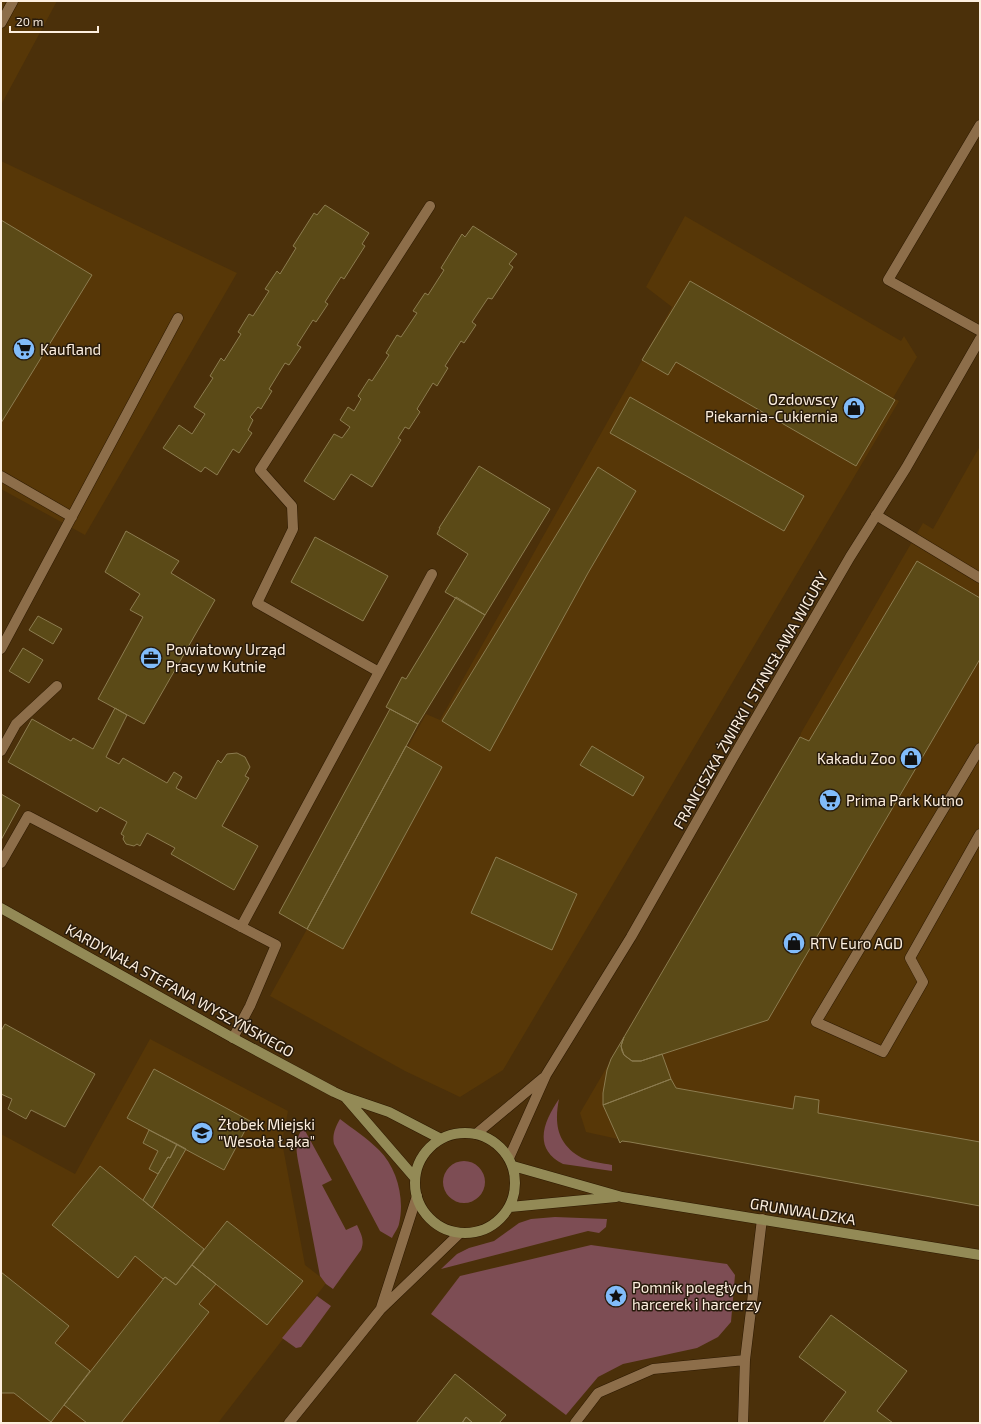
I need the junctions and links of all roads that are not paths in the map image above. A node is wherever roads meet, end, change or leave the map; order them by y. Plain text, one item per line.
1 (13, 1) edge
2 (1, 23) edge
3 (980, 125) edge
4 (430, 206) dead end
5 (178, 318) dead end
6 (980, 331) edge
7 (980, 339) edge
8 (1, 476) edge
9 (876, 515) junction
10 (72, 517) junction
11 (432, 574) dead end
12 (980, 578) edge
13 (1, 648) edge
14 (379, 672) junction
15 (56, 686) dead end
16 (980, 748) edge
17 (1, 751) edge
18 (980, 834) edge
19 (1, 863) edge
20 (1, 908) edge
21 (241, 927) junction
22 (233, 1038) junction
23 (546, 1076) junction
24 (345, 1098) junction
25 (476, 1134) junction
26 (441, 1139) junction
27 (511, 1162) junction
28 (415, 1178) junction
29 (417, 1196) junction
30 (622, 1197) junction
31 (510, 1207) junction
32 (762, 1219) junction
33 (460, 1232) junction
34 (980, 1255) edge
35 (380, 1310) junction
36 (745, 1360) junction
37 (289, 1423) edge
38 (575, 1423) edge
39 (742, 1423) edge

1 - 2 street
3 - 6 street
4 - 14 street
5 - 10 street
7 - 9 street, FRANCISZKA ŻWIRKI I STANISŁAWA WIGURY
8 - 10 street
9 - 12 street
9 - 23 street, FRANCISZKA ŻWIRKI I STANISŁAWA WIGURY
10 - 13 street
11 - 14 street
14 - 21 street
15 - 17 street
16 - 18 street
19 - 21 street
20 - 22 street, KARDYNAŁA STEFANA WYSZYŃSKIEGO
21 - 22 street
22 - 24 street, KARDYNAŁA STEFANA WYSZYŃSKIEGO
23 - 25 street, FRANCISZKA ŻWIRKI I STANISŁAWA WIGURY
23 - 27 street, FRANCISZKA ŻWIRKI I STANISŁAWA WIGURY
24 - 26 street, KARDYNAŁA STEFANA WYSZYŃSKIEGO
24 - 28 street, KARDYNAŁA STEFANA WYSZYŃSKIEGO
25 - 26 street
25 - 27 street
26 - 28 street
27 - 30 street, GRUNWALDZKA
27 - 31 street
28 - 29 street
29 - 33 street
29 - 35 street
30 - 31 street, GRUNWALDZKA
30 - 32 street, GRUNWALDZKA
31 - 33 street
32 - 34 street, GRUNWALDZKA
32 - 36 street
33 - 35 street
35 - 37 street
36 - 38 street
36 - 39 street

